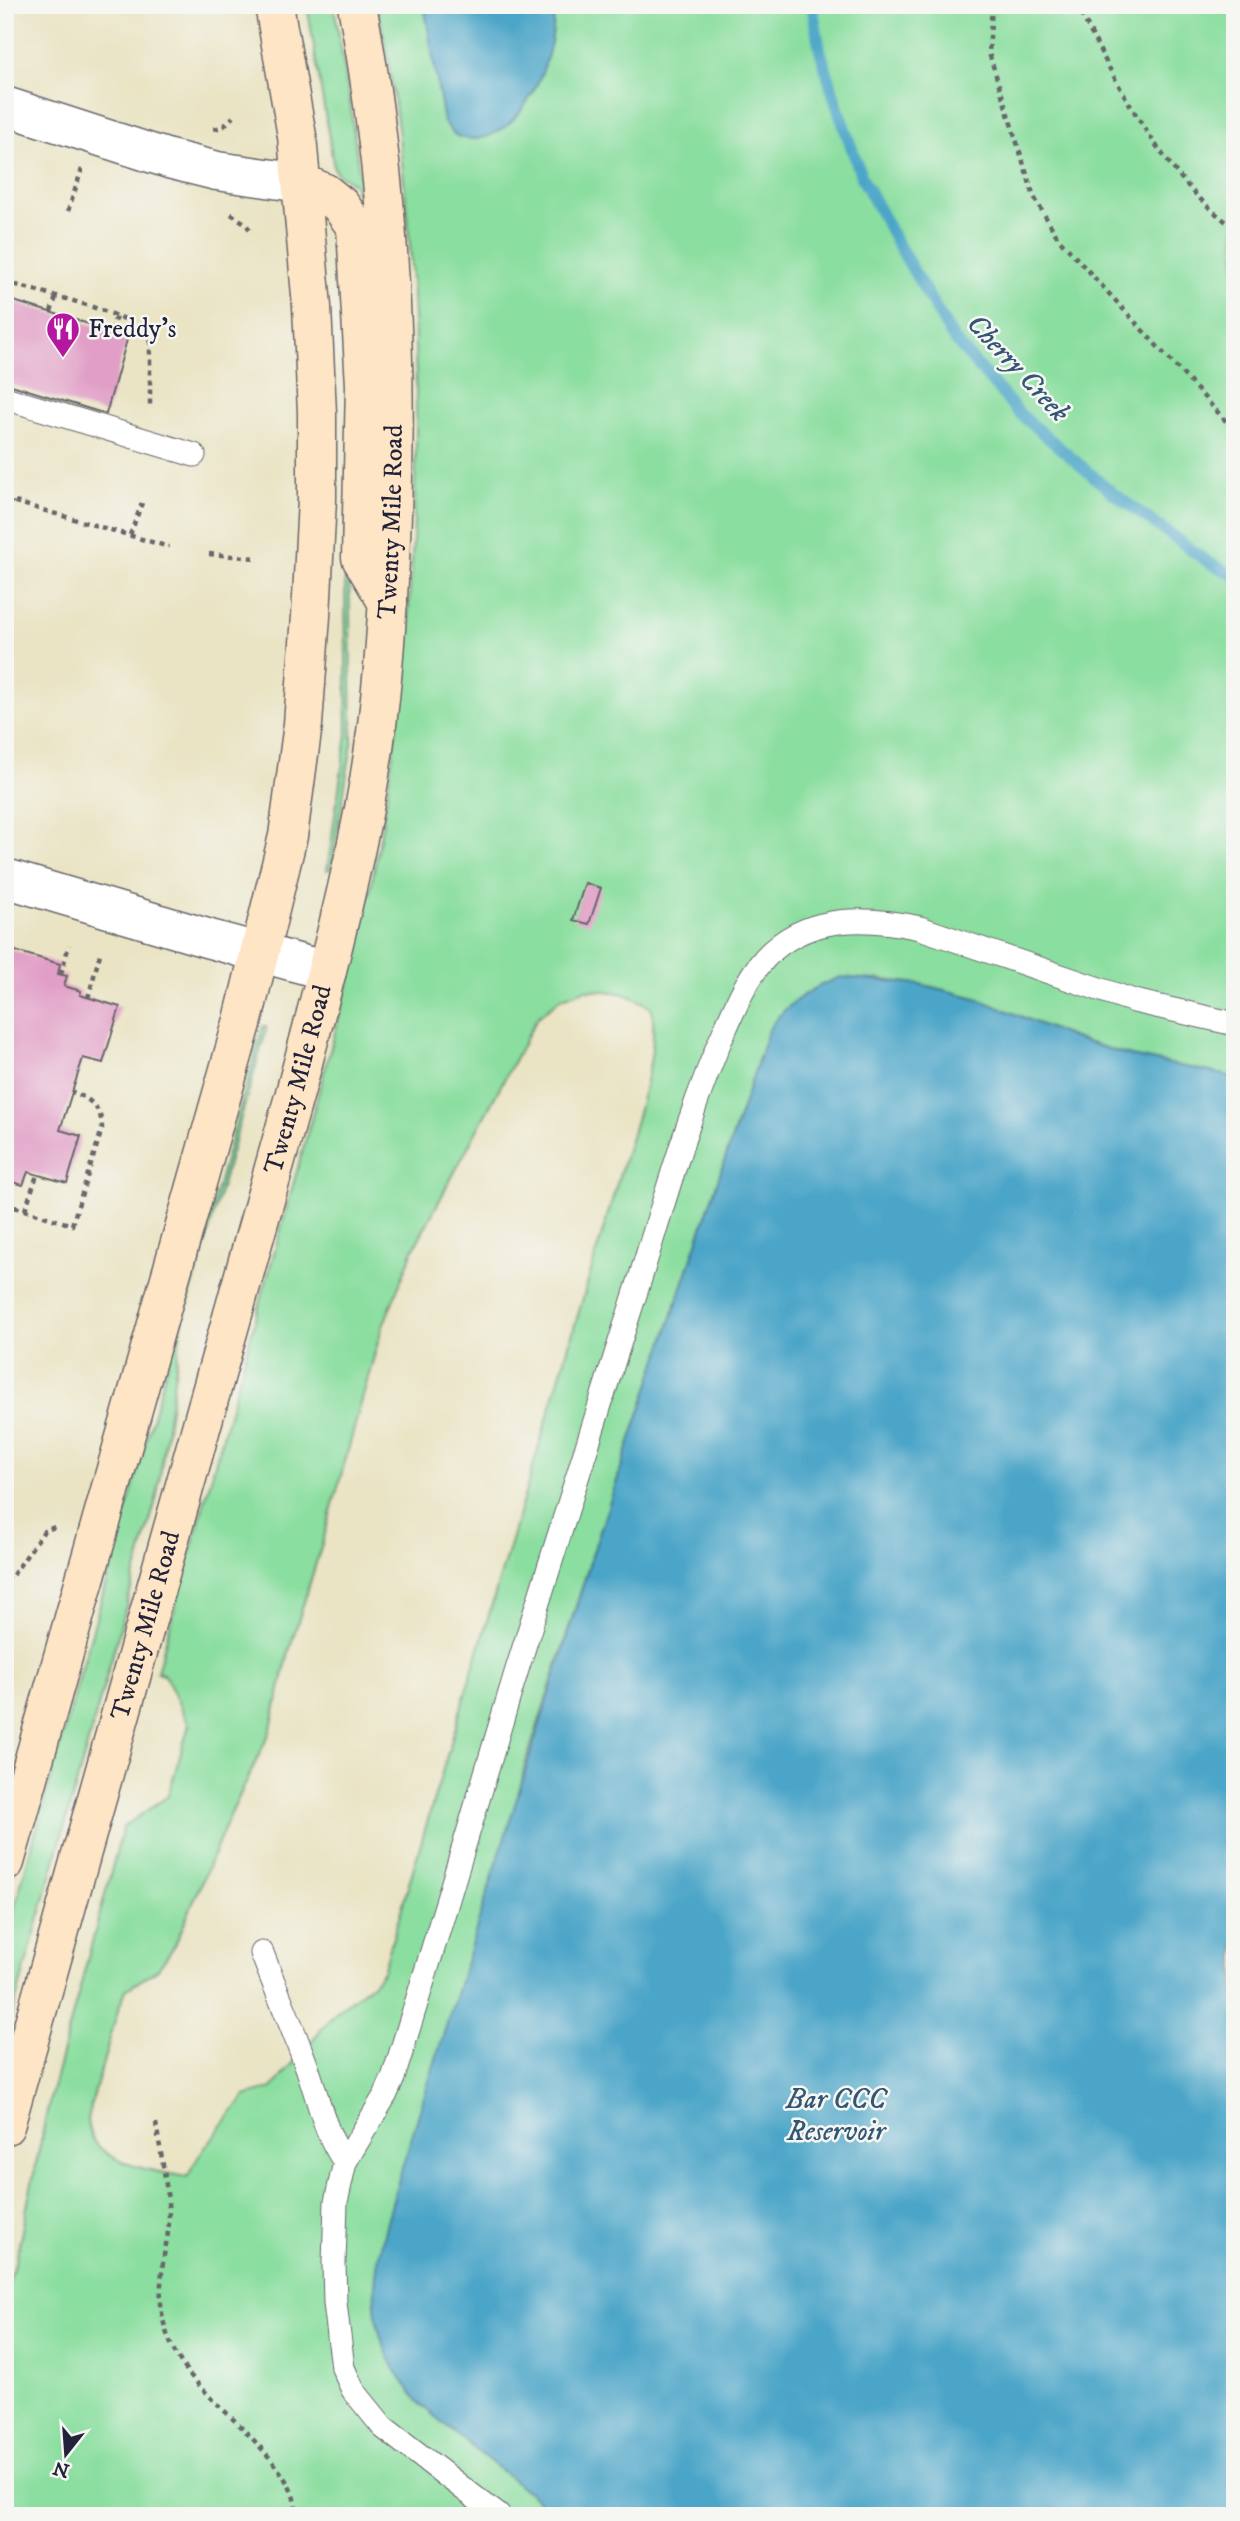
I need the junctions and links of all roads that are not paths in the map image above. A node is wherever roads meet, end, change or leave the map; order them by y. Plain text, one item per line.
1 (274, 5) edge
2 (357, 5) edge
3 (5, 106) edge
4 (302, 183) junction
5 (5, 398) edge
6 (194, 455) dead end
7 (388, 603) junction
8 (5, 877) edge
9 (261, 953) junction
10 (327, 971) junction
11 (1235, 1024) edge
12 (5, 1862) edge
13 (262, 1952) dead end
14 (5, 2126) edge
15 (345, 2162) junction
16 (499, 2516) edge

1 - 4 main road
2 - 7 main road, Twenty Mile Road
3 - 4 street
4 - 7 main road
4 - 9 main road
5 - 6 lane
7 - 10 main road, Twenty Mile Road
8 - 9 street
9 - 10 street
9 - 12 main road
10 - 14 main road, Twenty Mile Road
11 - 15 lane
13 - 15 lane
15 - 16 lane

